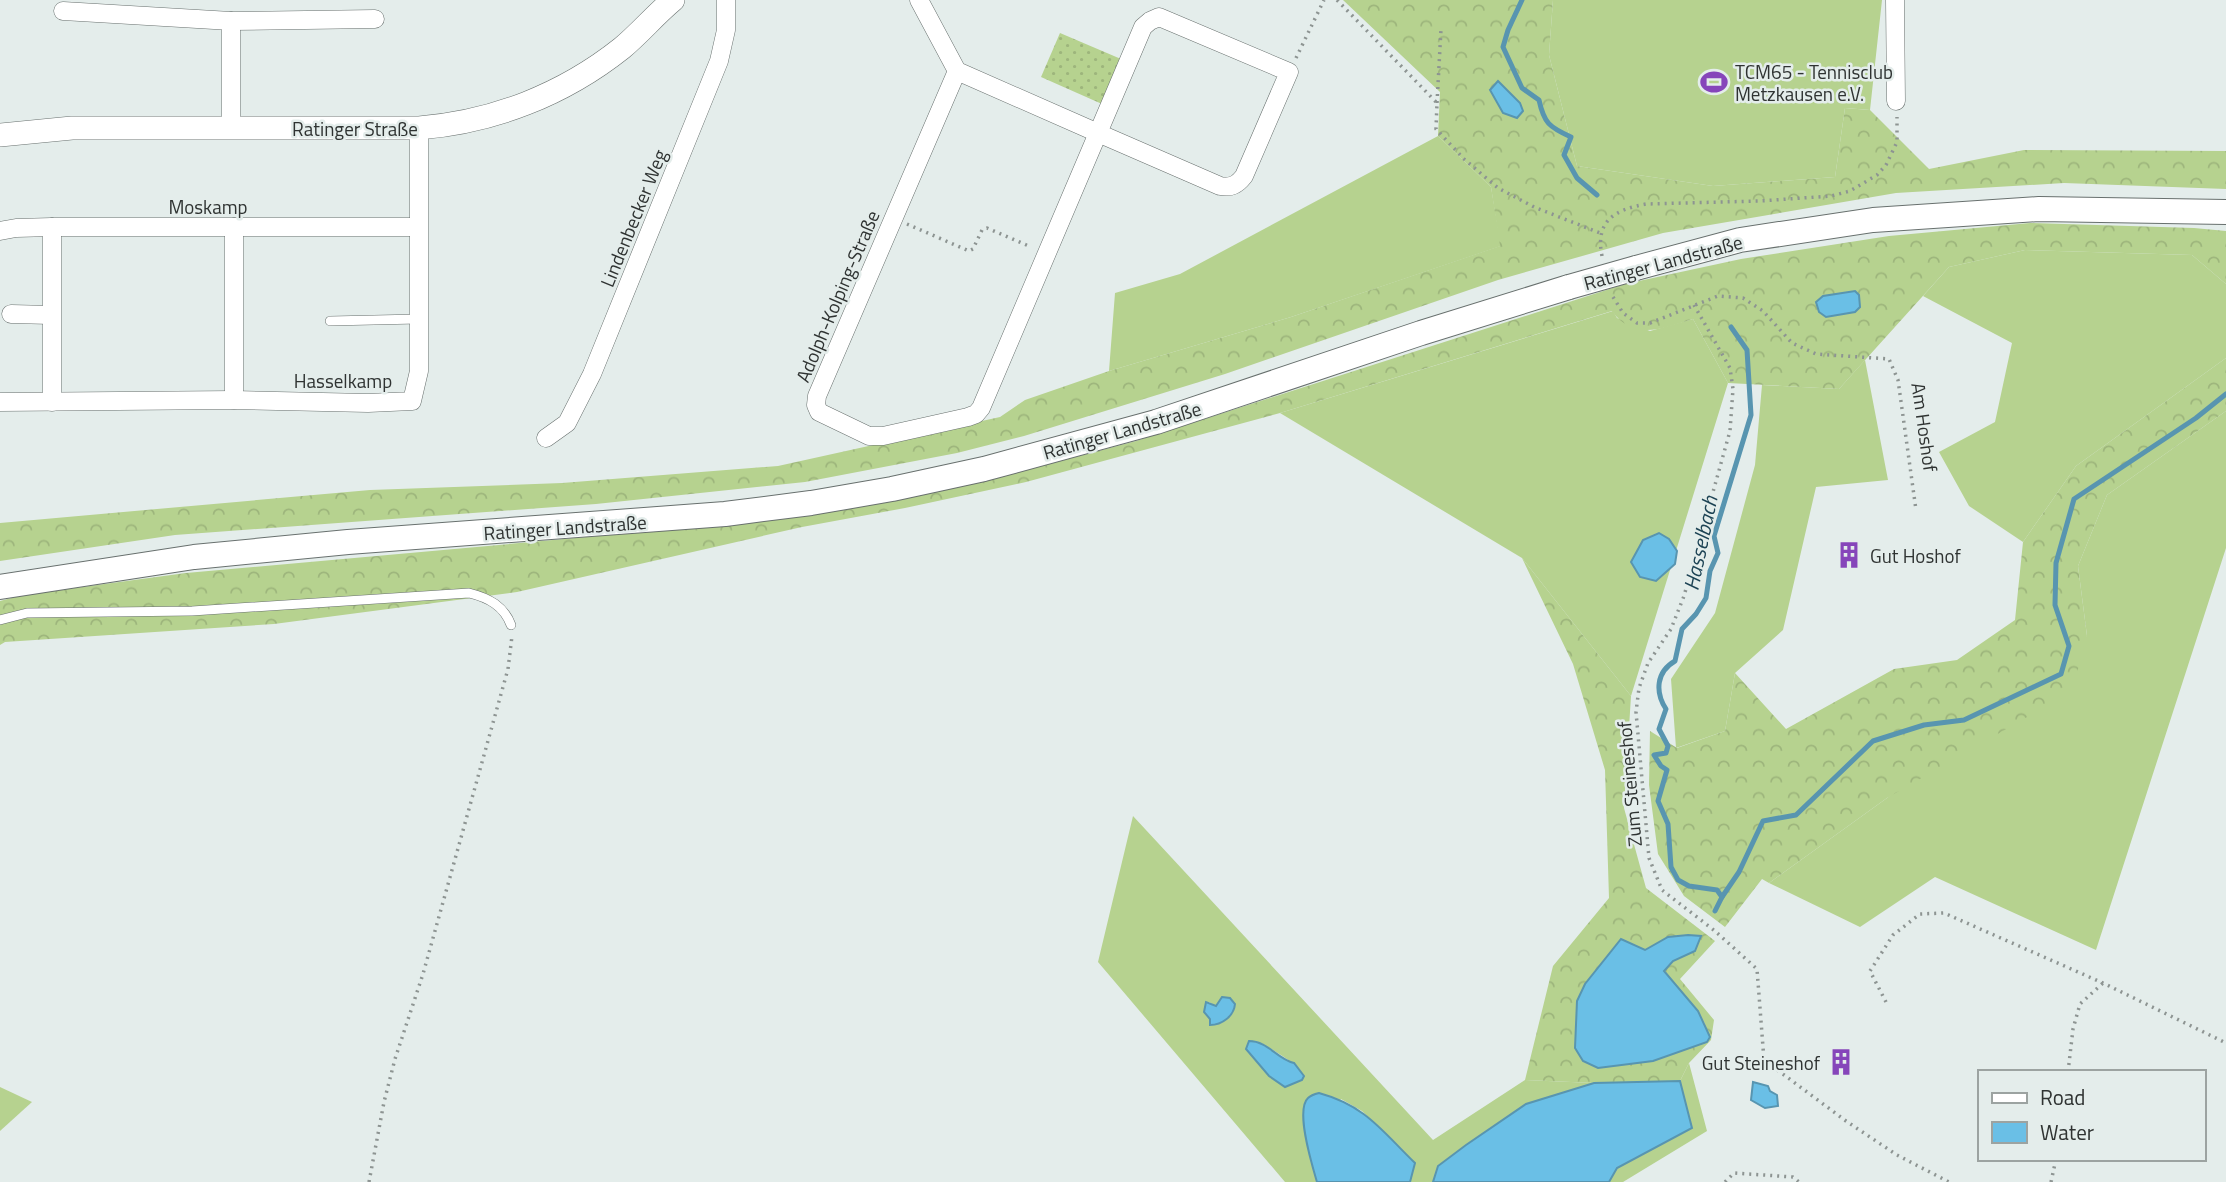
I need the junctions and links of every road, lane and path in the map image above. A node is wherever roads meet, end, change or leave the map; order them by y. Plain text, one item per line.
1 (673, 0) edge
2 (726, 0) edge
3 (919, 0) edge
4 (1324, 0) edge
5 (1337, 0) edge
6 (1895, 0) edge
7 (63, 11) dead end
8 (375, 19) dead end
9 (230, 21) junction
10 (1441, 29) dead end
11 (957, 71) junction
12 (1289, 72) junction
13 (1896, 101) joint
14 (1437, 103) junction
15 (231, 128) junction
16 (419, 128) junction
17 (1098, 133) junction
18 (0, 135) edge
19 (2226, 212) edge
20 (892, 218) junction
21 (52, 227) junction
22 (234, 227) junction
23 (417, 227) junction
24 (0, 231) edge
25 (1600, 233) junction
26 (1601, 251) dead end
27 (1046, 254) junction
28 (1611, 294) dead end
29 (1694, 305) junction
30 (11, 314) dead end
31 (51, 315) junction
32 (418, 319) junction
33 (330, 321) dead end
34 (234, 400) junction
35 (0, 402) edge
36 (52, 402) junction
37 (547, 438) dead end
38 (1916, 510) dead end
39 (0, 587) edge
40 (0, 620) edge
41 (511, 625) joint
42 (2103, 983) junction
43 (1886, 1002) dead end
44 (2226, 1042) edge
45 (2068, 1070) edge
46 (2056, 1161) edge
47 (369, 1182) edge
48 (1725, 1182) edge
49 (1799, 1182) edge
50 (1949, 1182) edge
51 (2051, 1182) edge

1 - 16 street, Ratinger Straße
2 - 37 street, Lindenbecker Weg
3 - 11 street
4 - 12 path
5 - 14 path
6 - 13 street
7 - 9 street
8 - 9 street
9 - 15 street
10 - 14 path
11 - 17 street
11 - 20 street, Adolph-Kolping-Straße
12 - 17 street
12 - 17 street, Adolph-Kolping-Straße
13 - 25 path
14 - 25 path
15 - 16 street, Ratinger Straße
15 - 18 street, Ratinger Straße
16 - 23 street, Hasselkamp
17 - 27 street, Adolph-Kolping-Straße
19 - 39 main road, Ratinger Landstraße, bridge
20 - 27 path
20 - 27 street, Adolph-Kolping-Straße
21 - 22 street, Moskamp
21 - 24 street, Moskamp
21 - 31 street
22 - 23 street, Moskamp
22 - 34 street
23 - 32 street, Hasselkamp
25 - 26 path
28 - 29 path
29 - 38 path, Am Hoshof
29 - 50 path, Zum Steineshof
30 - 31 street
31 - 36 street
32 - 33 lane
32 - 34 street, Hasselkamp
34 - 36 street, Hasselkamp
35 - 36 street, Hasselkamp
40 - 41 lane
41 - 47 path
42 - 43 path
42 - 44 path
42 - 45 path
46 - 51 path
48 - 49 path

